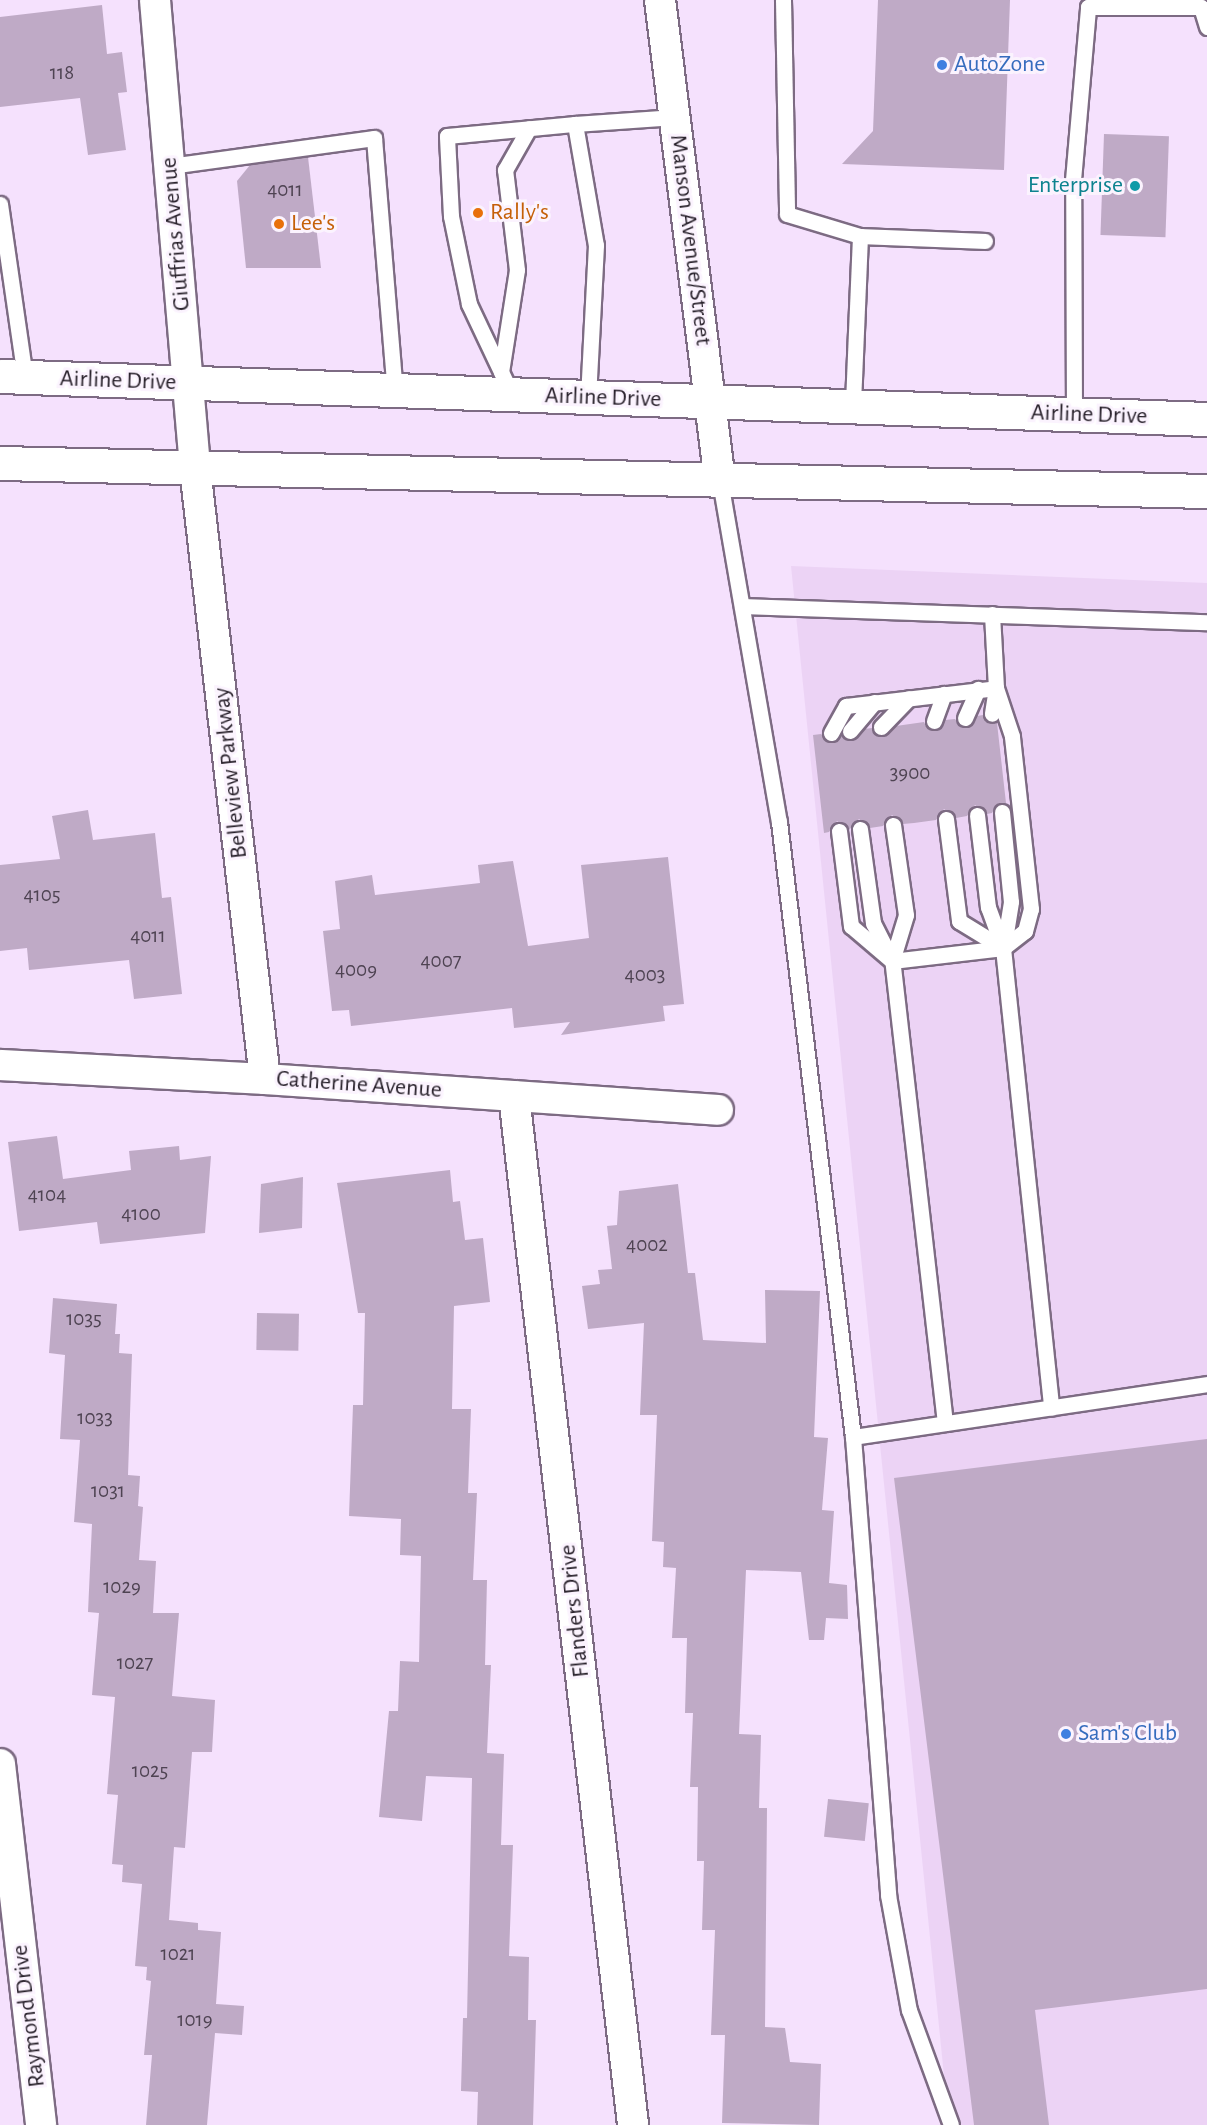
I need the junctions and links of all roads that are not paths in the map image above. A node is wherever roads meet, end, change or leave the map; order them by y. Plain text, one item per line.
1 (154, 0) edge
2 (660, 0) edge
3 (783, 0) edge
4 (1207, 27) edge
5 (675, 117) junction
6 (575, 124) junction
7 (529, 128) junction
8 (170, 166) junction
9 (0, 204) edge
10 (860, 236) junction
11 (985, 241) dead end
12 (13, 377) edge
13 (507, 383) junction
14 (190, 384) junction
15 (395, 391) junction
16 (588, 397) junction
17 (711, 401) junction
18 (853, 406) junction
19 (1074, 414) junction
20 (1207, 419) edge
21 (0, 463) edge
22 (195, 468) junction
23 (720, 481) junction
24 (1207, 491) edge
25 (742, 606) junction
26 (992, 614) junction
27 (1207, 622) edge
28 (996, 688) junction
29 (978, 689) junction
30 (944, 694) junction
31 (909, 698) junction
32 (874, 702) junction
33 (992, 714) dead end
34 (965, 718) dead end
35 (934, 721) dead end
36 (881, 727) dead end
37 (850, 731) dead end
38 (831, 733) dead end
39 (1002, 812) dead end
40 (977, 815) dead end
41 (946, 819) dead end
42 (893, 825) dead end
43 (860, 829) dead end
44 (839, 831) dead end
45 (1003, 948) junction
46 (892, 961) junction
47 (0, 1065) edge
48 (265, 1079) junction
49 (514, 1096) junction
50 (718, 1110) dead end
51 (1207, 1384) edge
52 (1051, 1407) junction
53 (945, 1423) junction
54 (853, 1437) junction
55 (0, 1764) edge
56 (41, 2125) edge
57 (633, 2125) edge
58 (951, 2125) edge

1 - 8 street, Giuffrias Avenue
2 - 5 street, Manson Avenue/Street
3 - 10 lane
4 - 19 lane
5 - 6 lane
5 - 17 street, Manson Avenue/Street
6 - 7 lane
6 - 16 lane
7 - 13 lane
7 - 13 lane
8 - 14 street, Giuffrias Avenue
8 - 15 lane
9 - 12 lane
10 - 11 lane
10 - 18 lane
12 - 14 highway, Airline Drive
13 - 15 highway, Airline Drive
13 - 16 highway, Airline Drive
14 - 15 highway, Airline Drive
14 - 22 street, Giuffrias Avenue
16 - 17 highway, Airline Drive
17 - 18 highway, Airline Drive
17 - 23 street, Manson Avenue/Street
18 - 19 highway, Airline Drive
19 - 20 highway, Airline Drive
21 - 22 highway
22 - 23 highway
22 - 48 street, Belleview Parkway
23 - 24 highway
23 - 25 lane
25 - 26 lane
25 - 54 lane
26 - 27 lane
26 - 28 lane
28 - 29 lane
28 - 33 lane
28 - 45 lane
29 - 30 lane
29 - 34 lane
30 - 31 lane
30 - 35 lane
31 - 32 lane
31 - 36 lane
32 - 37 lane
32 - 38 lane
39 - 45 lane
40 - 45 lane
41 - 45 lane
42 - 46 lane
43 - 46 lane
44 - 46 lane
45 - 46 lane
45 - 52 lane
46 - 53 lane
47 - 48 street, Catherine Avenue
48 - 49 street, Catherine Avenue
49 - 50 street, Catherine Avenue
49 - 57 street, Flanders Drive
51 - 52 lane
52 - 53 lane
53 - 54 lane
54 - 58 lane
55 - 56 street, Raymond Drive

